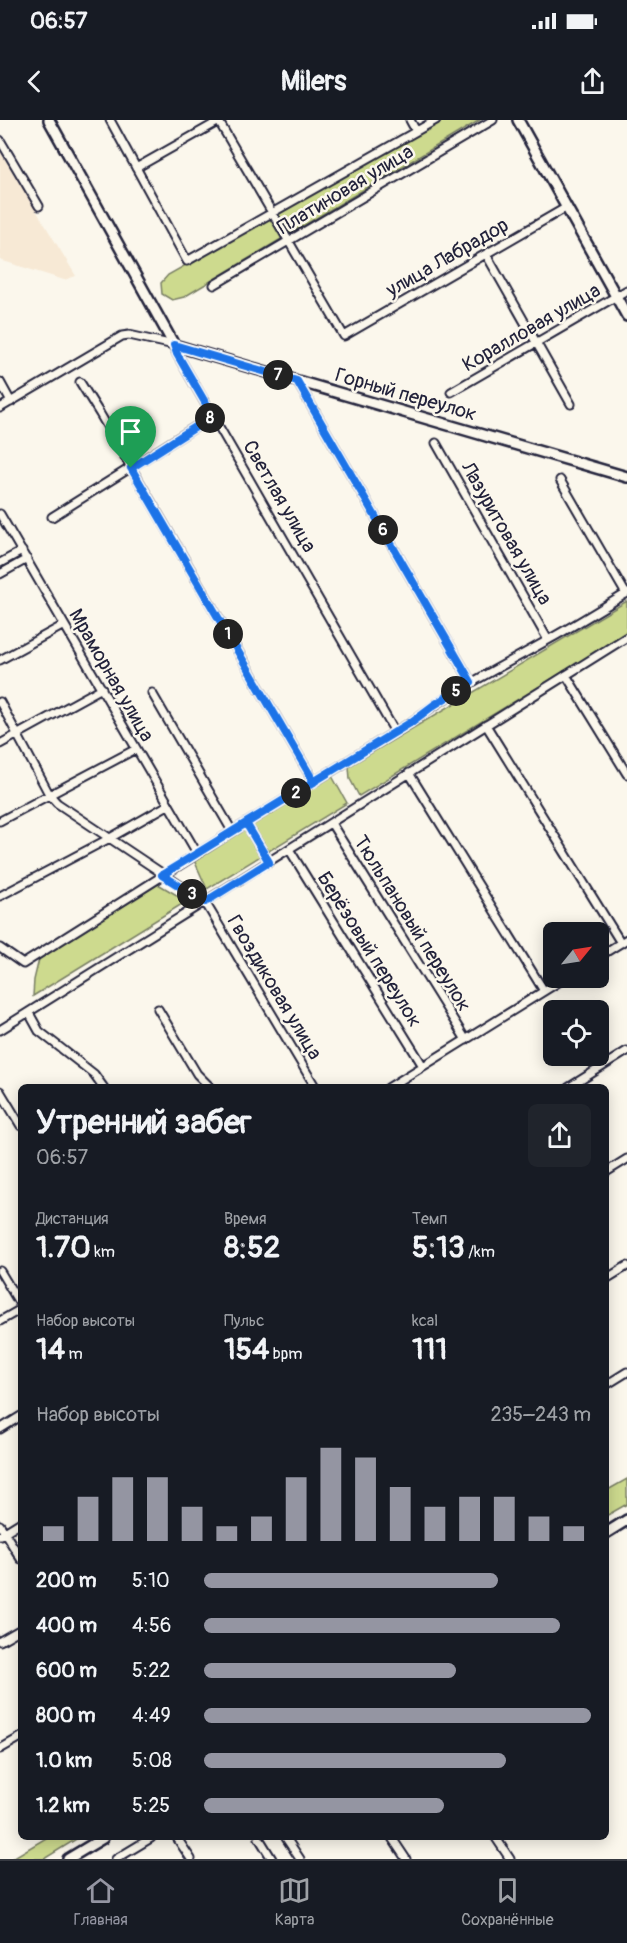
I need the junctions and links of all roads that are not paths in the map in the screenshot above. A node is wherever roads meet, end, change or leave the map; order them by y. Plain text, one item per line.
1 (49, 120) edge
2 (110, 120) edge
3 (219, 120) edge
4 (410, 120) edge
5 (436, 120) edge
6 (493, 120) edge
7 (518, 120) edge
8 (416, 131) junction
9 (0, 140) edge
10 (136, 168) junction
11 (39, 206) dead end
12 (567, 207) junction
13 (272, 213) junction
14 (289, 241) junction
15 (486, 254) junction
16 (214, 285) dead end
17 (627, 290) edge
18 (616, 296) junction
19 (627, 316) edge
20 (536, 343) junction
21 (174, 345) junction
22 (297, 381) junction
23 (0, 382) edge
24 (80, 382) dead end
25 (451, 392) dead end
26 (11, 402) junction
27 (571, 404) dead end
28 (0, 408) edge
29 (213, 416) junction
30 (436, 443) dead end
31 (131, 468) junction
32 (627, 477) edge
33 (560, 480) dead end
34 (0, 514) edge
35 (52, 517) dead end
36 (22, 551) junction
37 (27, 559) junction
38 (0, 563) edge
39 (0, 574) edge
40 (626, 594) edge
41 (64, 625) junction
42 (627, 637) edge
43 (548, 640) junction
44 (0, 660) edge
45 (566, 675) junction
46 (471, 682) junction
47 (102, 688) junction
48 (152, 693) dead end
49 (0, 702) edge
50 (486, 725) junction
51 (395, 732) junction
52 (17, 734) junction
53 (0, 744) edge
54 (136, 749) junction
55 (409, 773) junction
56 (627, 774) edge
57 (314, 782) junction
58 (49, 794) junction
59 (168, 805) junction
60 (0, 820) edge
61 (246, 823) junction
62 (331, 823) junction
63 (232, 831) junction
64 (110, 838) junction
65 (289, 849) junction
66 (197, 853) junction
67 (269, 862) junction
68 (162, 875) junction
69 (0, 896) edge
70 (205, 902) junction
71 (624, 941) edge
72 (0, 948) edge
73 (609, 950) edge
74 (549, 988) edge
75 (544, 991) junction
76 (159, 1009) dead end
77 (29, 1013) junction
78 (0, 1030) edge
79 (466, 1040) junction
80 (627, 1051) edge
81 (423, 1066) junction
82 (101, 1084) edge
83 (207, 1084) edge
84 (314, 1084) edge
85 (394, 1084) edge
86 (574, 1084) edge
87 (0, 1091) edge
88 (18, 1121) edge
89 (627, 1159) edge
90 (609, 1170) edge
91 (627, 1266) edge
92 (0, 1271) edge
93 (609, 1277) edge
94 (18, 1302) edge
95 (18, 1309) edge
96 (0, 1321) edge
97 (627, 1372) edge
98 (609, 1383) edge
99 (18, 1418) edge
100 (0, 1429) edge
101 (627, 1520) edge
102 (18, 1524) edge
103 (0, 1525) edge
104 (609, 1531) edge
105 (2, 1534) edge
106 (18, 1555) edge
107 (18, 1631) edge
108 (0, 1641) edge
109 (18, 1739) edge
110 (0, 1749) edge
111 (100, 1840) edge
112 (148, 1840) edge
113 (178, 1840) edge
114 (260, 1840) edge
115 (287, 1840) edge
116 (393, 1840) edge
117 (497, 1840) edge
118 (128, 1856) edge
119 (68, 1859) edge
120 (117, 1859) edge
121 (191, 1859) edge
122 (272, 1859) edge
123 (300, 1859) edge
124 (406, 1859) edge
125 (510, 1859) edge

1 - 21 street, Светлая улица
2 - 10 street
3 - 10 street
3 - 13 street
4 - 8 street
5 - 8 street, Платиновая улица
6 - 14 street, Платиновая улица
7 - 12 street
8 - 13 street, Платиновая улица
9 - 11 street
10 - 13 street, Платиновая улица
12 - 15 street, улица Лабрадор
12 - 18 street
13 - 14 street
14 - 15 street, улица Лабрадор
14 - 16 street, Платиновая улица
15 - 20 street
17 - 18 street, Коралловая улица
18 - 19 street
18 - 20 street, Коралловая улица
20 - 25 street, Коралловая улица
20 - 27 street
21 - 22 street, Горный переулок
21 - 26 street
21 - 29 street, Светлая улица
22 - 32 street, Горный переулок
22 - 46 street
23 - 26 street
24 - 31 street
26 - 28 street
29 - 31 street
29 - 51 street, Светлая улица
30 - 43 street, Лазуритовая улица
31 - 35 street
31 - 57 street
33 - 40 street
34 - 36 street, Мраморная улица
36 - 37 street, Мраморная улица
36 - 38 street
37 - 39 street
37 - 41 street, Мраморная улица
40 - 43 street
41 - 44 street
41 - 47 street, Мраморная улица
42 - 45 street
43 - 46 street
45 - 50 street
45 - 56 street
46 - 51 street
47 - 52 street
47 - 54 street, Мраморная улица
48 - 63 street
49 - 52 street
50 - 55 street
50 - 71 street
51 - 57 street
52 - 53 street
52 - 58 street
54 - 58 street
54 - 59 street, Мраморная улица
55 - 62 street
55 - 75 street
57 - 61 street
58 - 60 street
58 - 64 street
59 - 64 street
59 - 66 street, Мраморная улица
61 - 63 street
61 - 67 street
62 - 65 street
62 - 79 street, Тюльпановый переулок
63 - 66 street
64 - 68 street
64 - 69 street
65 - 67 street
65 - 81 street, Берёзовый переулок
66 - 68 street
67 - 70 street
68 - 70 street
68 - 72 street
70 - 77 street
70 - 84 street, Гвоздиковая улица
71 - 73 street
74 - 75 street
75 - 79 street
76 - 83 street
77 - 78 street
77 - 82 street
79 - 81 street
80 - 86 street
81 - 85 street
87 - 88 street
89 - 90 street
91 - 93 street
92 - 94 street
95 - 96 street
97 - 98 street
99 - 100 street
101 - 104 street
102 - 105 street
103 - 105 street
105 - 106 street
107 - 108 street
109 - 110 street
111 - 119 street
112 - 118 street
113 - 121 street
114 - 122 street
115 - 123 street
116 - 124 street
117 - 125 street
118 - 120 street

